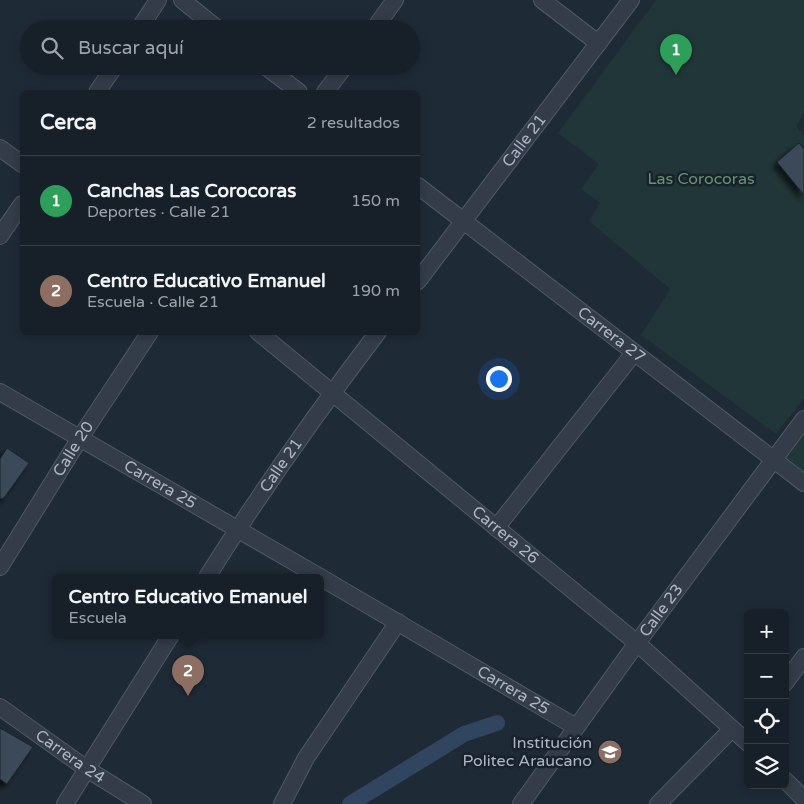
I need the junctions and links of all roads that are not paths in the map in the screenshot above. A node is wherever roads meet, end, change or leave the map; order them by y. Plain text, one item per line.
1 (158, 0) edge
2 (182, 0) edge
3 (395, 0) edge
4 (542, 0) edge
5 (631, 0) edge
6 (146, 20) edge
7 (207, 20) edge
8 (381, 20) edge
9 (598, 44) junction
10 (109, 75) edge
11 (277, 75) edge
12 (338, 75) edge
13 (99, 90) edge
14 (296, 90) edge
15 (327, 90) edge
16 (0, 148) edge
17 (20, 163) edge
18 (420, 188) edge
19 (20, 207) edge
20 (463, 222) junction
21 (0, 236) edge
22 (420, 278) edge
23 (148, 335) edge
24 (262, 335) edge
25 (376, 335) edge
26 (634, 353) junction
27 (0, 392) edge
28 (332, 393) junction
29 (804, 419) edge
30 (80, 438) junction
31 (773, 459) junction
32 (804, 483) edge
33 (496, 528) junction
34 (238, 529) junction
35 (0, 567) edge
36 (209, 574) edge
37 (315, 574) edge
38 (324, 579) edge
39 (398, 622) junction
40 (168, 639) edge
41 (637, 643) junction
42 (804, 657) edge
43 (789, 678) edge
44 (0, 707) edge
45 (576, 727) junction
46 (732, 729) junction
47 (744, 738) edge
48 (86, 769) junction
49 (789, 784) edge
50 (804, 799) edge
51 (65, 804) edge
52 (143, 804) edge
53 (282, 804) edge
54 (521, 804) edge
55 (658, 804) edge

1 - 6 street
2 - 7 street
3 - 8 street
4 - 9 street
5 - 9 street, Calle 21
9 - 20 street, Calle 21
10 - 13 street
11 - 14 street
12 - 15 street
16 - 17 street
18 - 20 street, Carrera 27
19 - 21 street
20 - 22 street, Calle 21
20 - 26 street, Carrera 27
23 - 30 street, Calle 20
24 - 28 street, Carrera 26
25 - 28 street, Calle 21
26 - 31 street, Carrera 27
26 - 33 street
27 - 30 street, Carrera 25
28 - 33 street, Carrera 26
28 - 34 street, Calle 21
29 - 31 street, Calle 23
30 - 34 street, Carrera 25
30 - 35 street, Calle 20
31 - 32 street, Carrera 27
31 - 41 street, Calle 23
33 - 41 street, Carrera 26
34 - 36 street, Calle 21
34 - 37 street, Carrera 25
38 - 39 street, Carrera 25
39 - 45 street, Carrera 25
39 - 53 street
40 - 48 street
41 - 45 street, Calle 23
41 - 46 street, Carrera 26
42 - 43 street
44 - 48 street, Carrera 24
45 - 54 street, Calle 23
46 - 47 street, Carrera 26
46 - 55 street
48 - 51 street
48 - 52 street, Carrera 24
49 - 50 street

